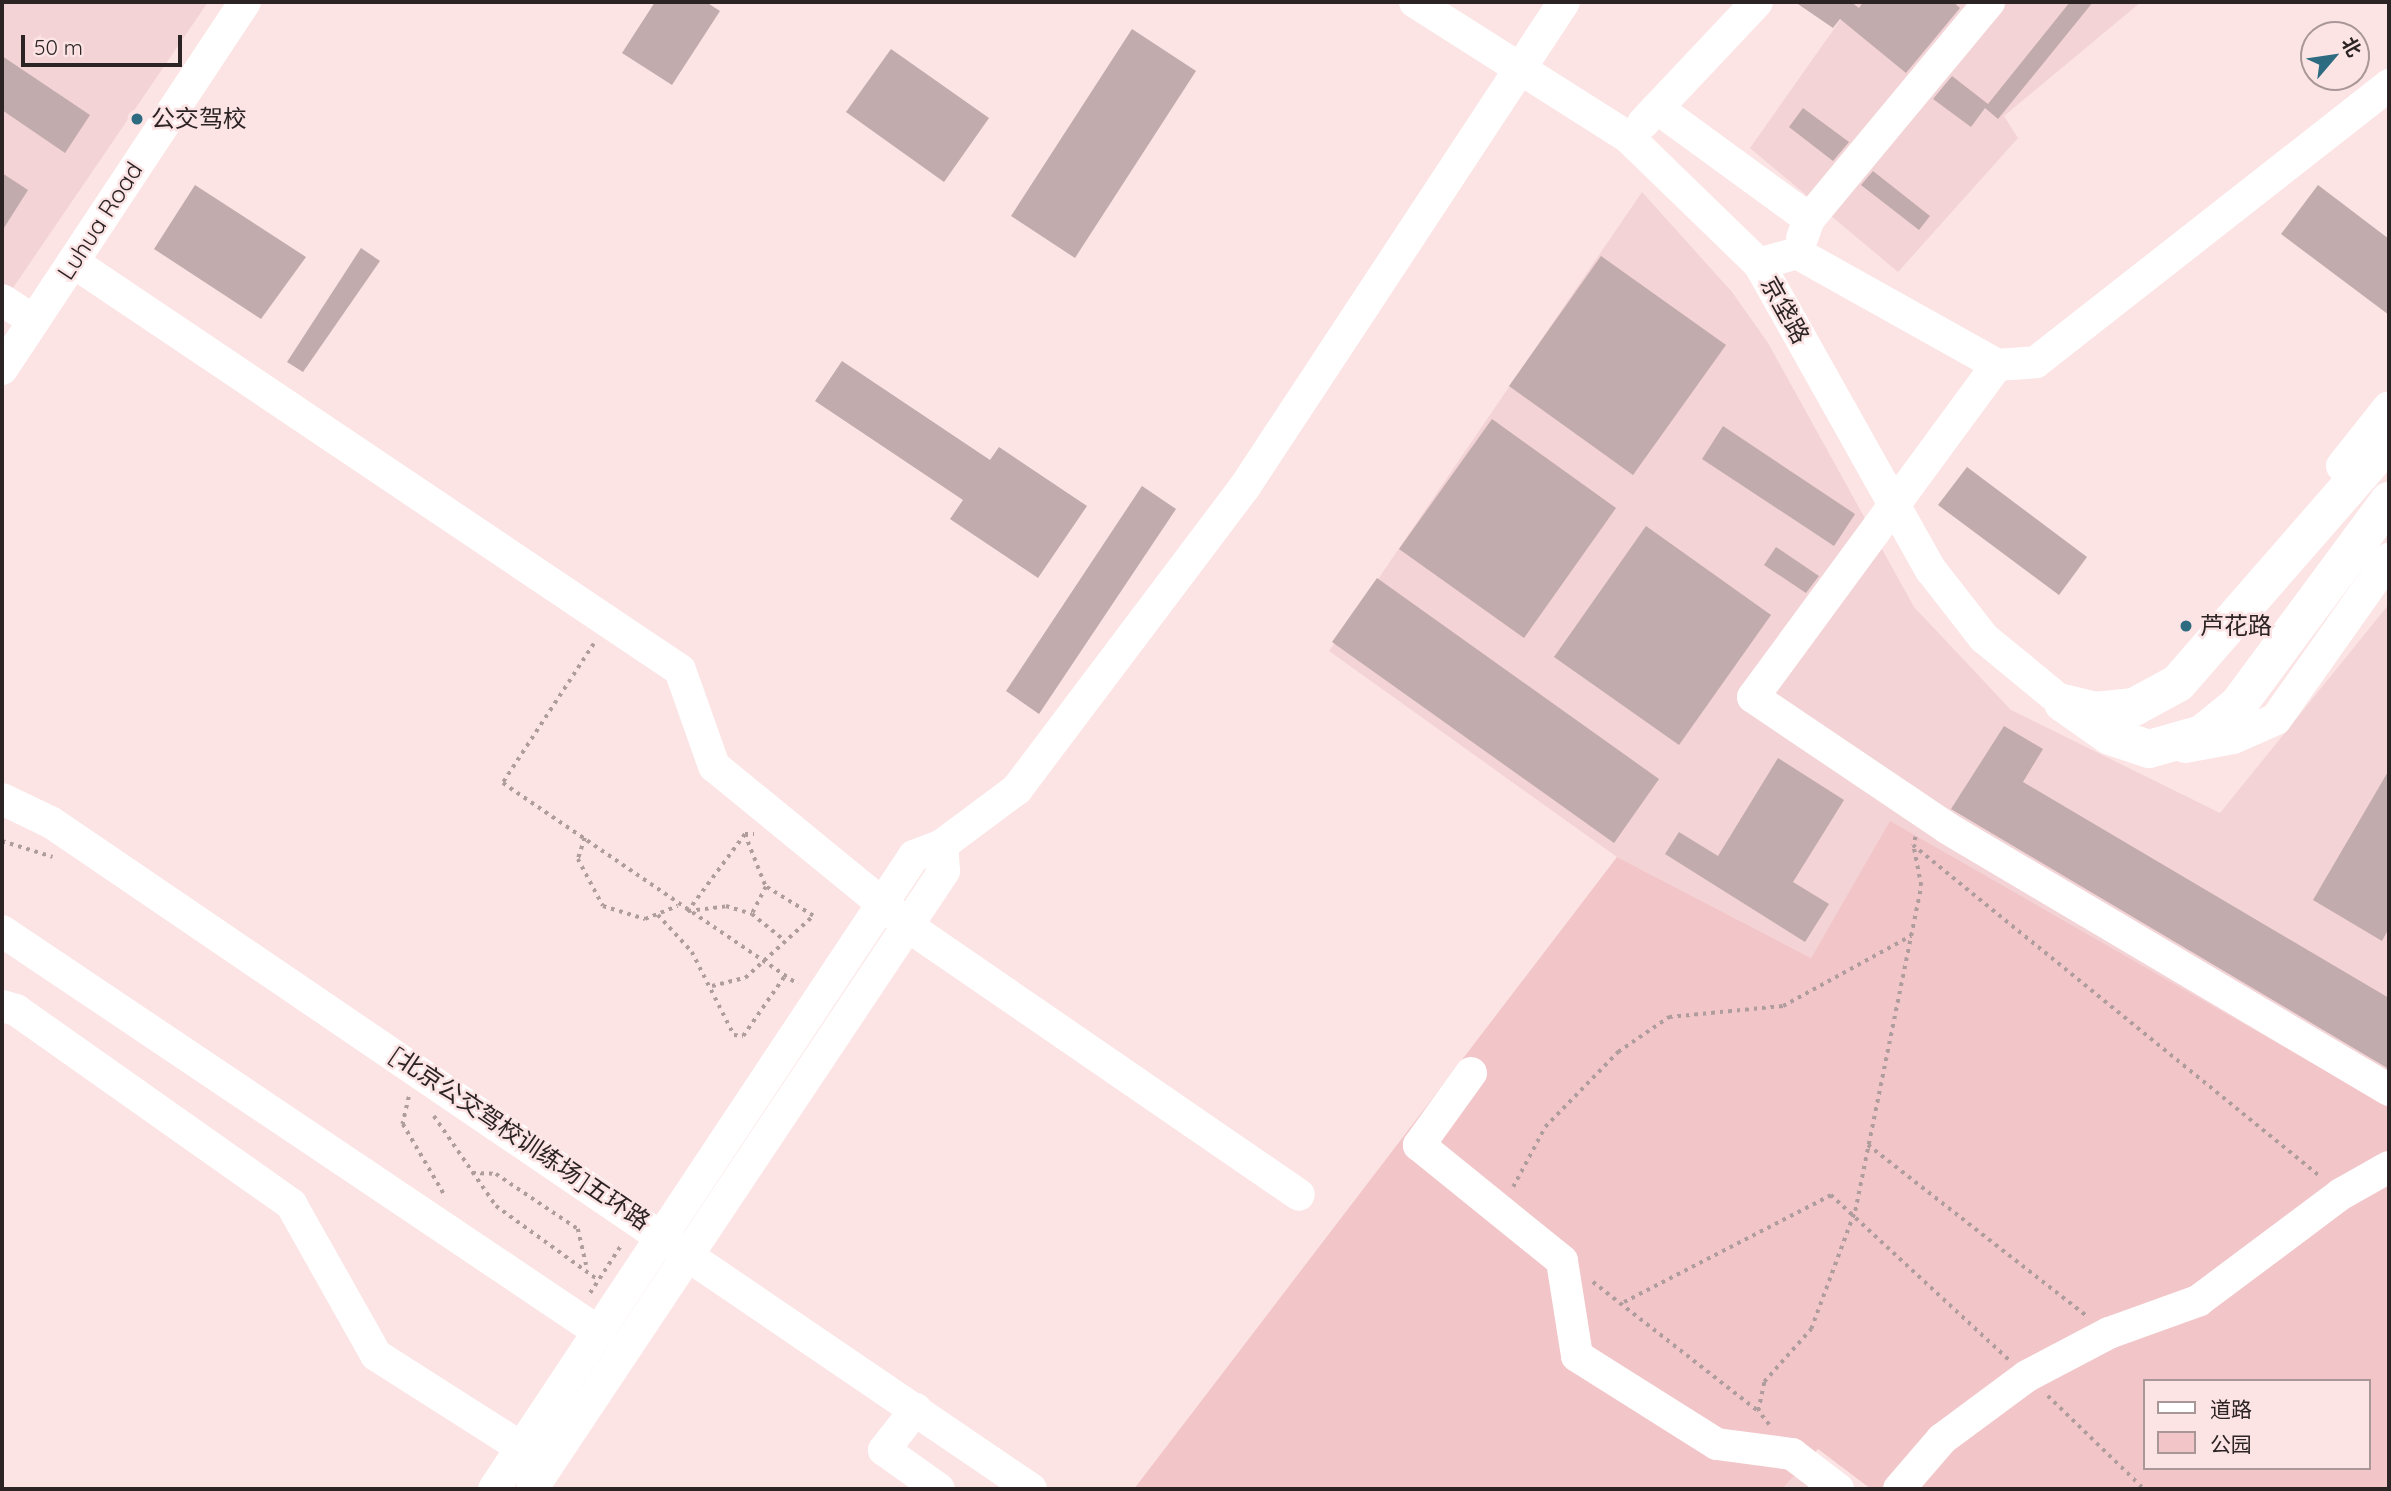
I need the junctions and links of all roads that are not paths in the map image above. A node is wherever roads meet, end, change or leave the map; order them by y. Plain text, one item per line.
1 (245, 2) edge
2 (1415, 2) edge
3 (1564, 2) edge
4 (1757, 2) edge
5 (1989, 2) edge
6 (1520, 68) junction
7 (2389, 85) edge
8 (1657, 108) junction
9 (1629, 138) junction
10 (1810, 219) junction
11 (1797, 253) junction
12 (73, 262) junction
13 (1759, 264) junction
14 (2, 300) edge
15 (34, 321) junction
16 (1997, 365) junction
17 (2, 369) edge
18 (2389, 407) edge
19 (2389, 441) edge
20 (2389, 501) edge
21 (1891, 503) junction
22 (2350, 556) junction
23 (2389, 560) edge
24 (2178, 683) junction
25 (2063, 703) junction
26 (2149, 749) junction
27 (2, 799) edge
28 (943, 845) junction
29 (884, 902) junction
30 (909, 924) junction
31 (2, 931) edge
32 (2, 1006) edge
33 (1471, 1073) dead end
34 (2389, 1090) edge
35 (2389, 1167) edge
36 (1299, 1195) dead end
37 (664, 1235) junction
38 (690, 1252) junction
39 (599, 1332) junction
40 (916, 1409) junction
41 (522, 1448) junction
42 (906, 1480) edge
43 (494, 1489) edge
44 (532, 1489) edge
45 (939, 1489) edge
46 (1031, 1489) edge
47 (1838, 1489) edge
48 (1899, 1489) edge

1 - 12 street, Luhua Road
2 - 6 street, 京垡路
3 - 6 street
4 - 8 street
5 - 10 street
6 - 9 street, 京垡路
6 - 28 street
7 - 16 street
8 - 9 street
8 - 10 street
9 - 13 street, 京垡路
10 - 11 street
11 - 13 street
11 - 16 street
12 - 15 street, Luhua Road
12 - 29 street
13 - 21 street, 京垡路
14 - 15 street
15 - 17 street, Luhua Road
16 - 21 street
18 - 24 street
19 - 24 main road
20 - 22 main road
21 - 25 street, 京垡路
21 - 34 street
22 - 23 street
22 - 26 main road
23 - 26 street
24 - 25 main road
25 - 26 main road
27 - 37 street, [北京公交驾校训练场]五环路
28 - 29 street
28 - 30 street
29 - 30 street
29 - 37 street
30 - 36 street
30 - 38 street
31 - 39 street
32 - 41 street
33 - 47 street
35 - 48 street
37 - 38 street, [北京公交驾校训练场]五环路
37 - 39 street
38 - 40 street, [北京公交驾校训练场]五环路
38 - 44 street
39 - 41 street
40 - 42 street
40 - 46 street, [北京公交驾校训练场]五环路
41 - 43 street
42 - 45 street

